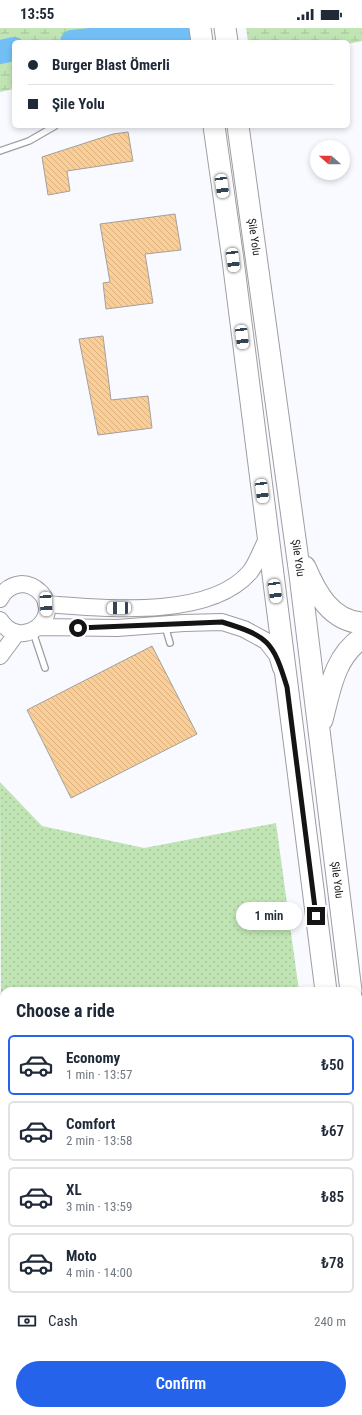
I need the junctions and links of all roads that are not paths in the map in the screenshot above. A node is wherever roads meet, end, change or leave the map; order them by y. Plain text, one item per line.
1 (200, 28) edge
2 (225, 28) edge
3 (202, 40) edge
4 (227, 40) edge
5 (52, 128) edge
6 (214, 128) edge
7 (238, 128) edge
8 (0, 152) edge
9 (268, 537) junction
10 (296, 544) junction
11 (0, 599) edge
12 (46, 604) junction
13 (0, 620) edge
14 (362, 623) edge
15 (164, 624) junction
16 (29, 630) junction
17 (362, 638) edge
18 (170, 643) dead end
19 (0, 656) edge
20 (45, 668) dead end
21 (287, 687) junction
22 (319, 730) junction
23 (325, 987) edge
24 (351, 987) edge

1 - 3 highway
2 - 4 highway
5 - 8 lane
6 - 9 highway
7 - 10 highway, Şile Yolu
9 - 12 street
9 - 21 highway
10 - 14 highway
10 - 22 highway, Şile Yolu
11 - 12 street
12 - 16 street
13 - 16 street
15 - 16 street
15 - 18 lane
15 - 21 street
16 - 19 street
16 - 20 lane
17 - 22 highway
21 - 23 highway
22 - 24 highway, Şile Yolu

